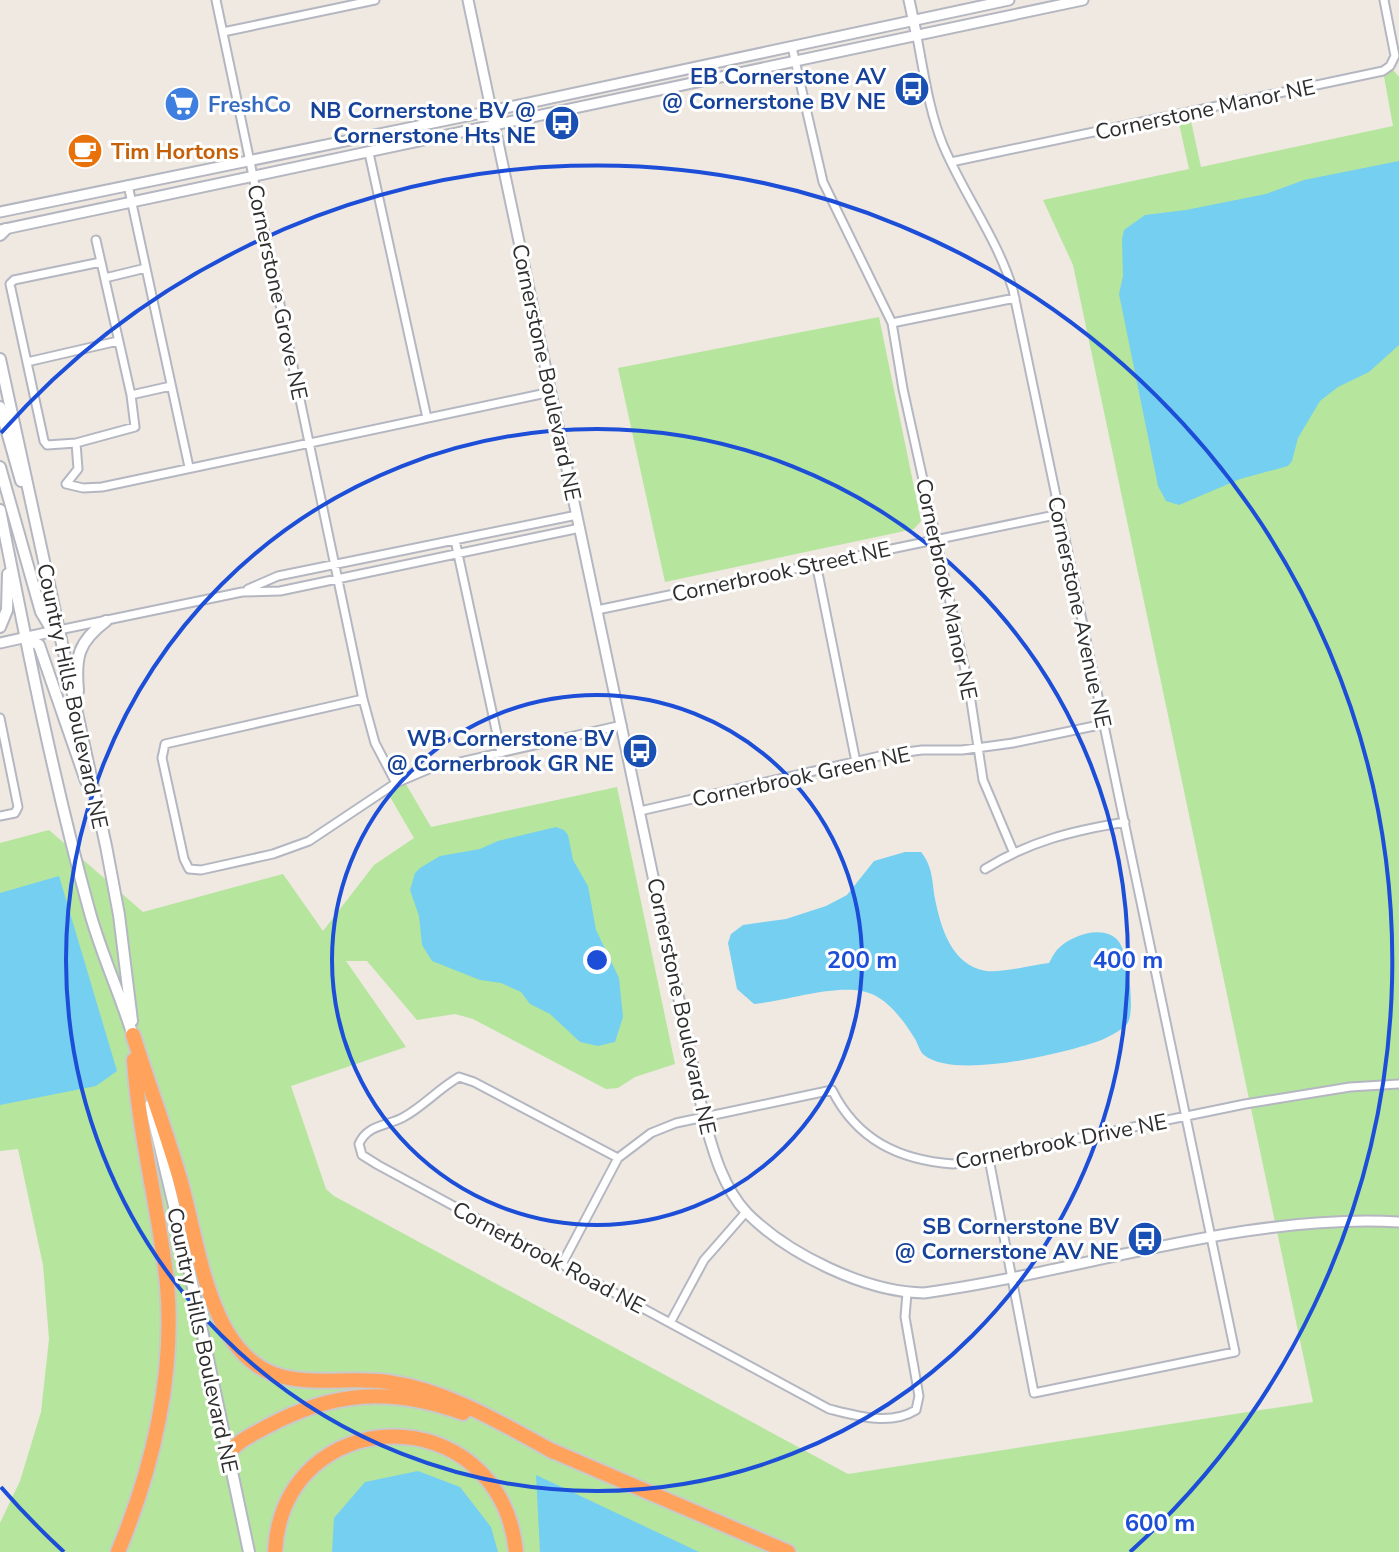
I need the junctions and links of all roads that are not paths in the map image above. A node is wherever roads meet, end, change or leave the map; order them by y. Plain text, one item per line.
1 (216, 0) edge
2 (375, 0) edge
3 (468, 0) edge
4 (909, 0) edge
5 (1009, 0) edge
6 (1083, 0) edge
7 (1384, 0) edge
8 (913, 21) junction
9 (223, 32) junction
10 (917, 37) junction
11 (792, 47) junction
12 (795, 63) junction
13 (491, 111) junction
14 (495, 127) junction
15 (369, 153) junction
16 (250, 161) junction
17 (951, 162) junction
18 (254, 178) junction
19 (128, 185) junction
20 (132, 202) junction
21 (0, 212) edge
22 (2, 232) edge
23 (96, 240) dead end
24 (101, 262) junction
25 (146, 268) junction
26 (105, 278) junction
27 (1015, 298) junction
28 (892, 323) junction
29 (118, 341) junction
30 (0, 359) edge
31 (27, 362) junction
32 (171, 386) junction
33 (551, 392) junction
34 (131, 395) junction
35 (0, 407) edge
36 (427, 418) junction
37 (310, 442) junction
38 (76, 443) junction
39 (0, 467) edge
40 (189, 467) junction
41 (0, 510) edge
42 (1060, 514) junction
43 (577, 515) junction
44 (36, 524) junction
45 (580, 528) junction
46 (937, 538) junction
47 (455, 540) junction
48 (8, 548) junction
49 (458, 553) junction
50 (816, 563) junction
51 (337, 572) junction
52 (242, 592) junction
53 (597, 610) junction
54 (106, 621) junction
55 (0, 627) edge
56 (59, 630) junction
57 (26, 638) junction
58 (0, 643) edge
59 (363, 699) junction
60 (0, 718) edge
61 (1104, 724) junction
62 (622, 725) junction
63 (81, 733) junction
64 (978, 748) junction
65 (501, 753) junction
66 (4, 754) edge
67 (856, 762) junction
68 (396, 783) junction
69 (98, 809) junction
70 (640, 811) junction
71 (0, 816) edge
72 (1125, 822) junction
73 (1013, 851) junction
74 (985, 869) dead end
75 (133, 1035) junction
76 (1399, 1084) edge
77 (1186, 1116) junction
78 (704, 1118) junction
79 (618, 1158) junction
80 (989, 1159) junction
81 (746, 1212) junction
82 (1399, 1222) edge
83 (1211, 1238) junction
84 (562, 1264) junction
85 (1012, 1278) junction
86 (907, 1293) junction
87 (670, 1323) junction
88 (554, 1452) junction
89 (227, 1457) junction
90 (118, 1552) edge
91 (249, 1552) edge
92 (275, 1552) edge
93 (516, 1552) edge
94 (788, 1552) edge

1 - 9 street, Cornerstone Grove NE
2 - 9 street
3 - 13 street, Cornerstone Boulevard NE
4 - 8 street, Cornerstone Avenue NE
5 - 8 street
6 - 10 street
7 - 17 street, Cornerstone Manor NE
8 - 10 street, Cornerstone Avenue NE
8 - 11 street
9 - 16 street, Cornerstone Grove NE
10 - 12 street
10 - 17 street, Cornerstone Avenue NE
11 - 12 street, Cornerbrook Manor NE
11 - 13 street
12 - 14 street
12 - 28 street, Cornerbrook Manor NE
13 - 14 street, Cornerstone Boulevard NE
13 - 16 street
14 - 15 street
14 - 33 street, Cornerstone Boulevard NE
15 - 18 street
15 - 36 street
16 - 18 street, Cornerstone Grove NE
16 - 19 street
17 - 27 street, Cornerstone Avenue NE
18 - 20 street
18 - 37 street, Cornerstone Grove NE
19 - 20 street
19 - 21 street
20 - 22 street
20 - 25 street
23 - 24 street
24 - 26 street
24 - 31 street
25 - 26 street
25 - 32 street
26 - 29 street
27 - 28 street
27 - 42 street, Cornerstone Avenue NE
28 - 46 street, Cornerbrook Manor NE
29 - 31 street
29 - 34 street
30 - 44 main road, Country Hills Boulevard NE
31 - 38 street
32 - 34 street
32 - 40 street
33 - 36 street
33 - 43 street, Cornerstone Boulevard NE
34 - 38 street
35 - 44 main road
36 - 37 street
37 - 40 street
37 - 51 street, Cornerstone Grove NE
38 - 40 street
39 - 56 main road
41 - 48 main road, Country Hills Boulevard NE
42 - 46 street, Cornerbrook Street NE
42 - 61 street, Cornerstone Avenue NE
43 - 45 street, Cornerstone Boulevard NE
43 - 47 street
44 - 56 main road, Country Hills Boulevard NE
45 - 49 street
45 - 53 street, Cornerstone Boulevard NE
46 - 50 street, Cornerbrook Street NE
46 - 64 street, Cornerbrook Manor NE
47 - 49 street
47 - 51 street
48 - 55 main road
48 - 57 main road, Country Hills Boulevard NE
49 - 51 street
49 - 65 street
50 - 53 street, Cornerbrook Street NE
50 - 67 street
51 - 52 street
51 - 52 street
51 - 59 street, Cornerstone Grove NE
52 - 54 street
53 - 62 street, Cornerstone Boulevard NE
54 - 56 street
54 - 63 main road
56 - 57 street
56 - 63 main road, Country Hills Boulevard NE
57 - 58 street
57 - 69 main road
57 - 75 main road, Country Hills Boulevard NE
59 - 68 street, Cornerstone Grove NE
59 - 68 street
60 - 66 street
61 - 64 street, Cornerbrook Green NE
61 - 72 street, Cornerstone Avenue NE
62 - 65 street
62 - 70 street, Cornerstone Boulevard NE
63 - 69 main road, Country Hills Boulevard NE
64 - 67 street, Cornerbrook Green NE
64 - 73 street, Cornerbrook Manor NE
65 - 68 street
66 - 71 street
67 - 70 street, Cornerbrook Green NE
69 - 75 main road, Country Hills Boulevard NE
70 - 78 street, Cornerstone Boulevard NE
72 - 73 street
72 - 77 street, Cornerstone Avenue NE
73 - 74 street
75 - 88 highway
75 - 89 main road, Country Hills Boulevard NE
75 - 90 highway
76 - 77 street, Cornerbrook Drive NE
77 - 80 street, Cornerbrook Drive NE
77 - 83 street, Cornerstone Avenue NE
78 - 79 street, Cornerbrook Drive NE
78 - 80 street, Cornerbrook Drive NE
78 - 81 street, Cornerstone Boulevard NE
79 - 84 street, Cornerbrook Drive NE
79 - 84 street, Cornerbrook Road NE
80 - 85 street
81 - 86 street, Cornerstone Boulevard NE
81 - 87 street
82 - 83 street, Cornerstone Boulevard NE
83 - 85 street, Cornerstone Boulevard NE
83 - 85 street, Cornerstone Avenue NE
84 - 87 street, Cornerbrook Road NE
85 - 86 street, Cornerstone Boulevard NE
86 - 87 street, Cornerbrook Road NE
88 - 89 highway
88 - 94 highway
89 - 91 main road, Country Hills Boulevard NE
92 - 93 highway

